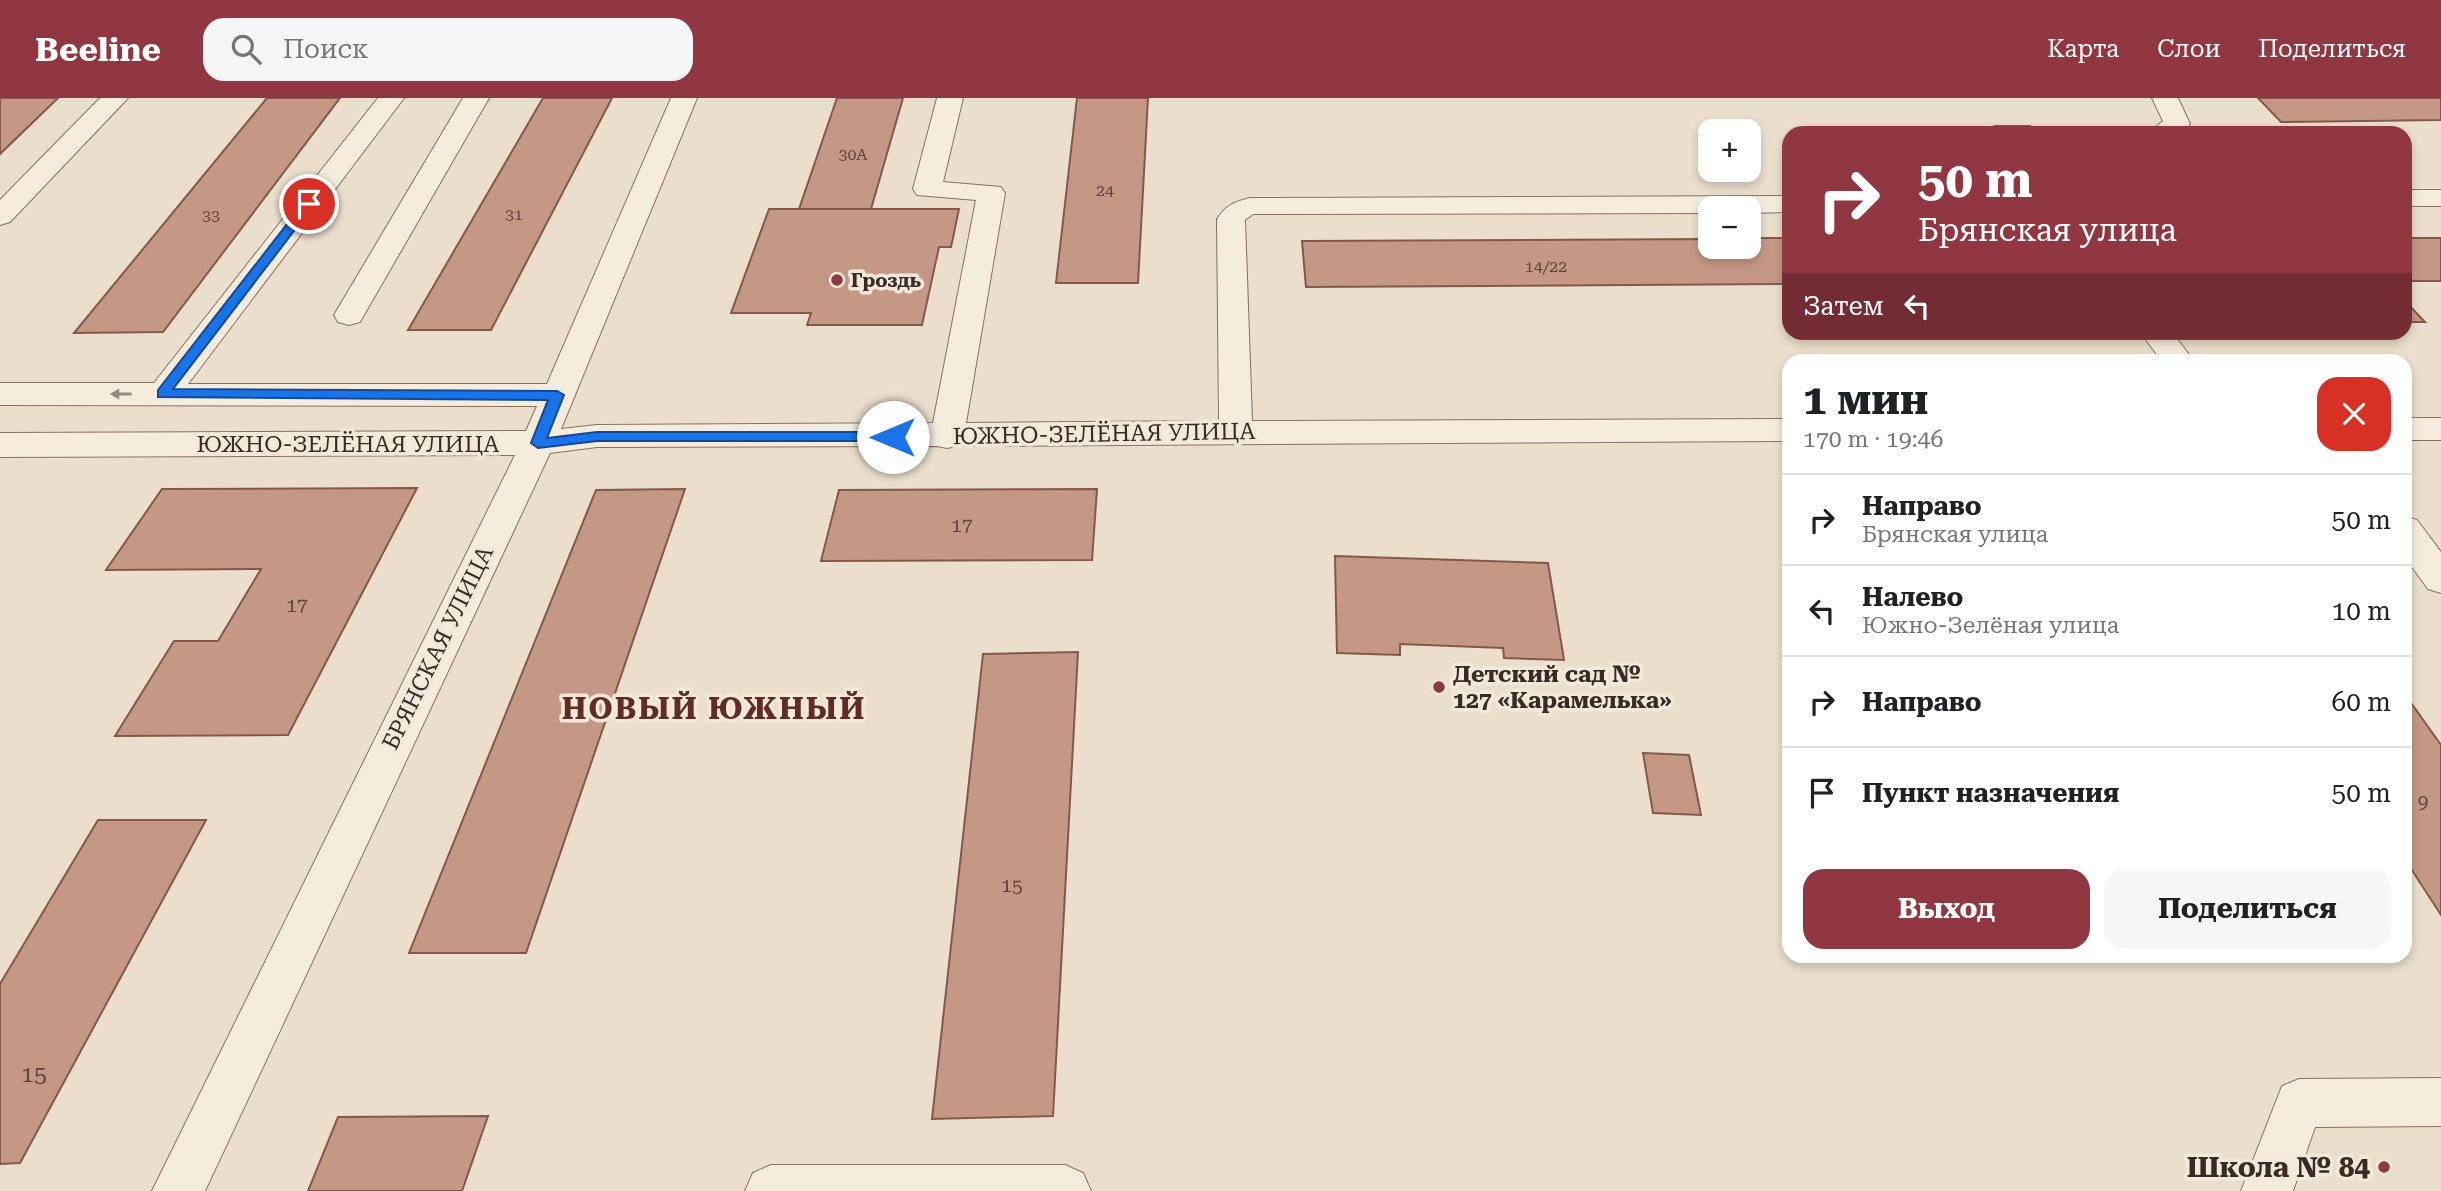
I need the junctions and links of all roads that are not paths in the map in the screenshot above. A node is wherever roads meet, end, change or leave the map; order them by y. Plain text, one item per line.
1 (115, 98) edge
2 (391, 98) edge
3 (476, 98) edge
4 (684, 98) edge
5 (950, 98) edge
6 (2165, 98) edge
7 (2173, 126) edge
8 (2412, 198) edge
9 (2441, 198) edge
10 (1782, 204) edge
11 (0, 216) edge
12 (349, 315) dead end
13 (2161, 340) edge
14 (2172, 354) edge
15 (0, 394) edge
16 (163, 394) junction
17 (557, 395) junction
18 (2412, 429) edge
19 (2441, 429) edge
20 (1782, 430) edge
21 (1236, 432) junction
22 (947, 437) junction
23 (538, 443) junction
24 (0, 444) edge
25 (2412, 540) edge
26 (2441, 579) edge
27 (2441, 1102) edge
28 (178, 1191) edge
29 (771, 1191) edge
30 (1065, 1191) edge
31 (2267, 1191) edge

1 - 11 street
2 - 16 street
3 - 12 street
4 - 17 street, БРЯНСКАЯ УЛИЦА
5 - 22 street
6 - 7 street
8 - 9 street
10 - 21 street
13 - 14 street
16 -> 15 street
16 - 17 street
17 - 23 street, БРЯНСКАЯ УЛИЦА
18 - 19 street
20 - 21 street, ЮЖНО-ЗЕЛЁНАЯ УЛИЦА
21 - 22 street, ЮЖНО-ЗЕЛЁНАЯ УЛИЦА
22 - 23 street, ЮЖНО-ЗЕЛЁНАЯ УЛИЦА
23 - 24 street, ЮЖНО-ЗЕЛЁНАЯ УЛИЦА
23 - 28 street, БРЯНСКАЯ УЛИЦА
25 - 26 street
27 - 31 street
29 - 30 street

